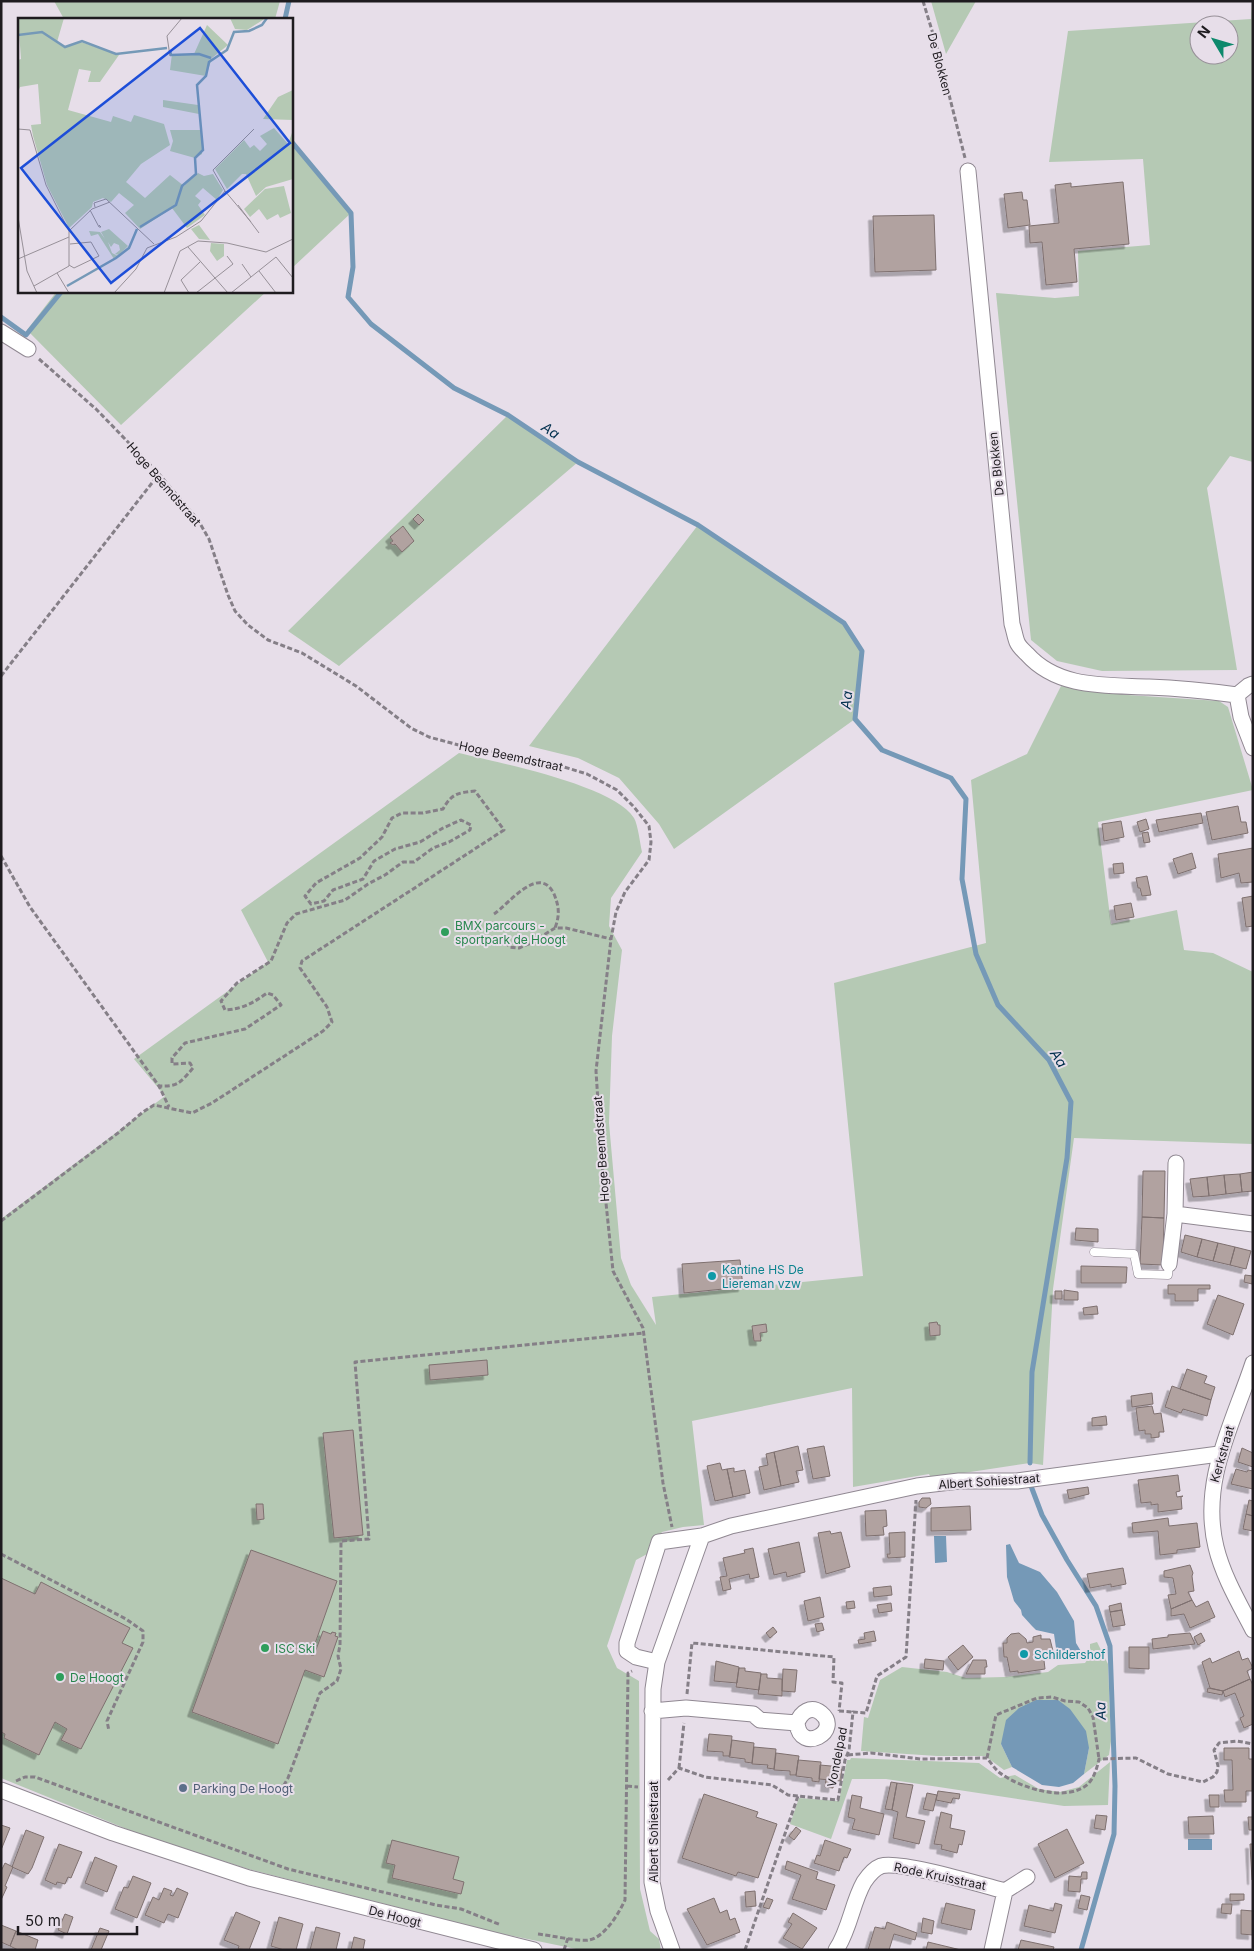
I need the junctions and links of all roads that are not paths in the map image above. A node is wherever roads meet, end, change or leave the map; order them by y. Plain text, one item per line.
1 (968, 171) road end
2 (1, 332) edge
3 (28, 349) road end
4 (1253, 684) edge
5 (1237, 695) junction
6 (1253, 748) edge
7 (1176, 1163) dead end
8 (1175, 1214) junction
9 (1253, 1224) edge
10 (1094, 1252) dead end
11 (1170, 1264) joint
12 (1253, 1364) edge
13 (1220, 1454) junction
14 (702, 1536) junction
15 (1253, 1630) edge
16 (657, 1662) junction
17 (652, 1711) junction
18 (797, 1723) dead end
19 (5, 1786) edge
20 (1027, 1877) dead end
21 (1005, 1891) junction
22 (534, 1950) edge
23 (672, 1950) edge
24 (836, 1950) edge
25 (992, 1950) edge

1 - 5 street, De Blokken
2 - 3 street
4 - 5 street
5 - 6 street
7 - 8 street
8 - 9 street
8 - 11 street
10 - 11 lane
12 - 13 street, Kerkstraat
13 - 14 street, Albert Sohiestraat
13 - 15 street, Kerkstraat
14 - 16 street, Albert Sohiestraat
14 - 16 street, Albert Sohiestraat
16 - 17 street, Albert Sohiestraat
17 - 18 street
17 - 23 street, Albert Sohiestraat
19 - 22 street, De Hoogt
20 - 21 street
21 - 24 street, Rode Kruisstraat
21 - 25 street

